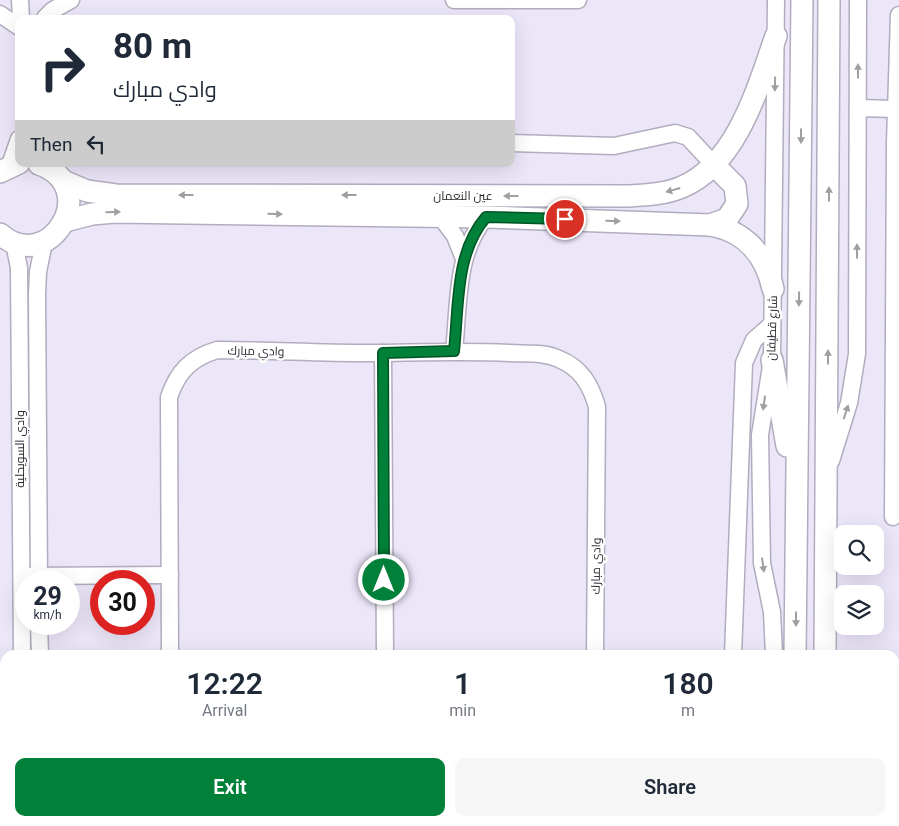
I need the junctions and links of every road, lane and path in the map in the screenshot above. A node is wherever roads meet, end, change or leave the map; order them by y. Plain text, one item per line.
1 (20, 0) edge
2 (45, 0) edge
3 (71, 0) edge
4 (454, 0) edge
5 (578, 0) edge
6 (776, 0) edge
7 (802, 0) edge
8 (830, 0) edge
9 (858, 0) edge
10 (0, 14) edge
11 (21, 15) edge
12 (45, 15) edge
13 (48, 15) edge
14 (899, 15) edge
15 (15, 24) edge
16 (776, 36) junction
17 (858, 108) junction
18 (895, 109) junction
19 (515, 143) edge
20 (897, 143) edge
21 (15, 151) edge
22 (714, 165) junction
23 (10, 167) edge
24 (48, 167) edge
25 (62, 181) junction
26 (440, 216) junction
27 (486, 217) junction
28 (65, 221) junction
29 (710, 224) junction
30 (7, 239) edge
31 (44, 242) junction
32 (464, 259) junction
33 (773, 290) junction
34 (772, 324) junction
35 (454, 351) junction
36 (383, 353) junction
37 (772, 360) junction
38 (827, 476) junction
39 (796, 496) junction
40 (893, 518) dead end
41 (21, 570) edge
42 (39, 570) edge
43 (170, 575) junction
44 (80, 577) edge
45 (22, 635) edge
46 (40, 635) edge
47 (22, 650) edge
48 (40, 650) edge
49 (170, 650) edge
50 (385, 650) edge
51 (595, 650) edge
52 (733, 650) edge
53 (774, 650) edge
54 (795, 650) edge
55 (825, 650) edge

1 - 11 street
2 - 12 street
3 - 13 street
4 - 5 street
6 - 16 street, شارع قطيفان
7 -> 39 street, شارع قطيفان
38 -> 8 street
17 -> 9 street
10 - 15 street
14 - 18 street
16 - 22 street, عين النعمان
16 -> 33 street, شارع قطيفان
17 - 18 street
38 -> 17 street
18 - 20 street
19 - 22 street
20 - 40 street
21 - 23 street
22 -> 25 street, عين النعمان
22 - 29 street
24 - 25 street, عين النعمان
25 - 28 street
26 - 27 street, عين النعمان
28 -> 26 street, عين النعمان
26 - 32 street
27 -> 29 street, عين النعمان
27 - 32 street
28 - 31 street
29 - 33 street, عين النعمان
30 - 31 street
30 - 41 street, وادي السويحلية
31 - 42 street, وادي السويحلية
32 - 35 street
33 - 34 street, شارع قطيفان
34 - 37 street, شارع قطيفان
34 - 52 street
35 - 36 street, وادي مبارك
35 - 51 street, وادي مبارك
36 - 43 street, وادي مبارك
36 - 50 street
37 - 39 street
37 -> 53 street, شارع قطيفان
38 - 55 street
39 -> 54 street, شارع قطيفان
43 - 44 street
43 - 49 street, وادي مبارك
45 - 47 street, وادي السويحلية
46 - 48 street

